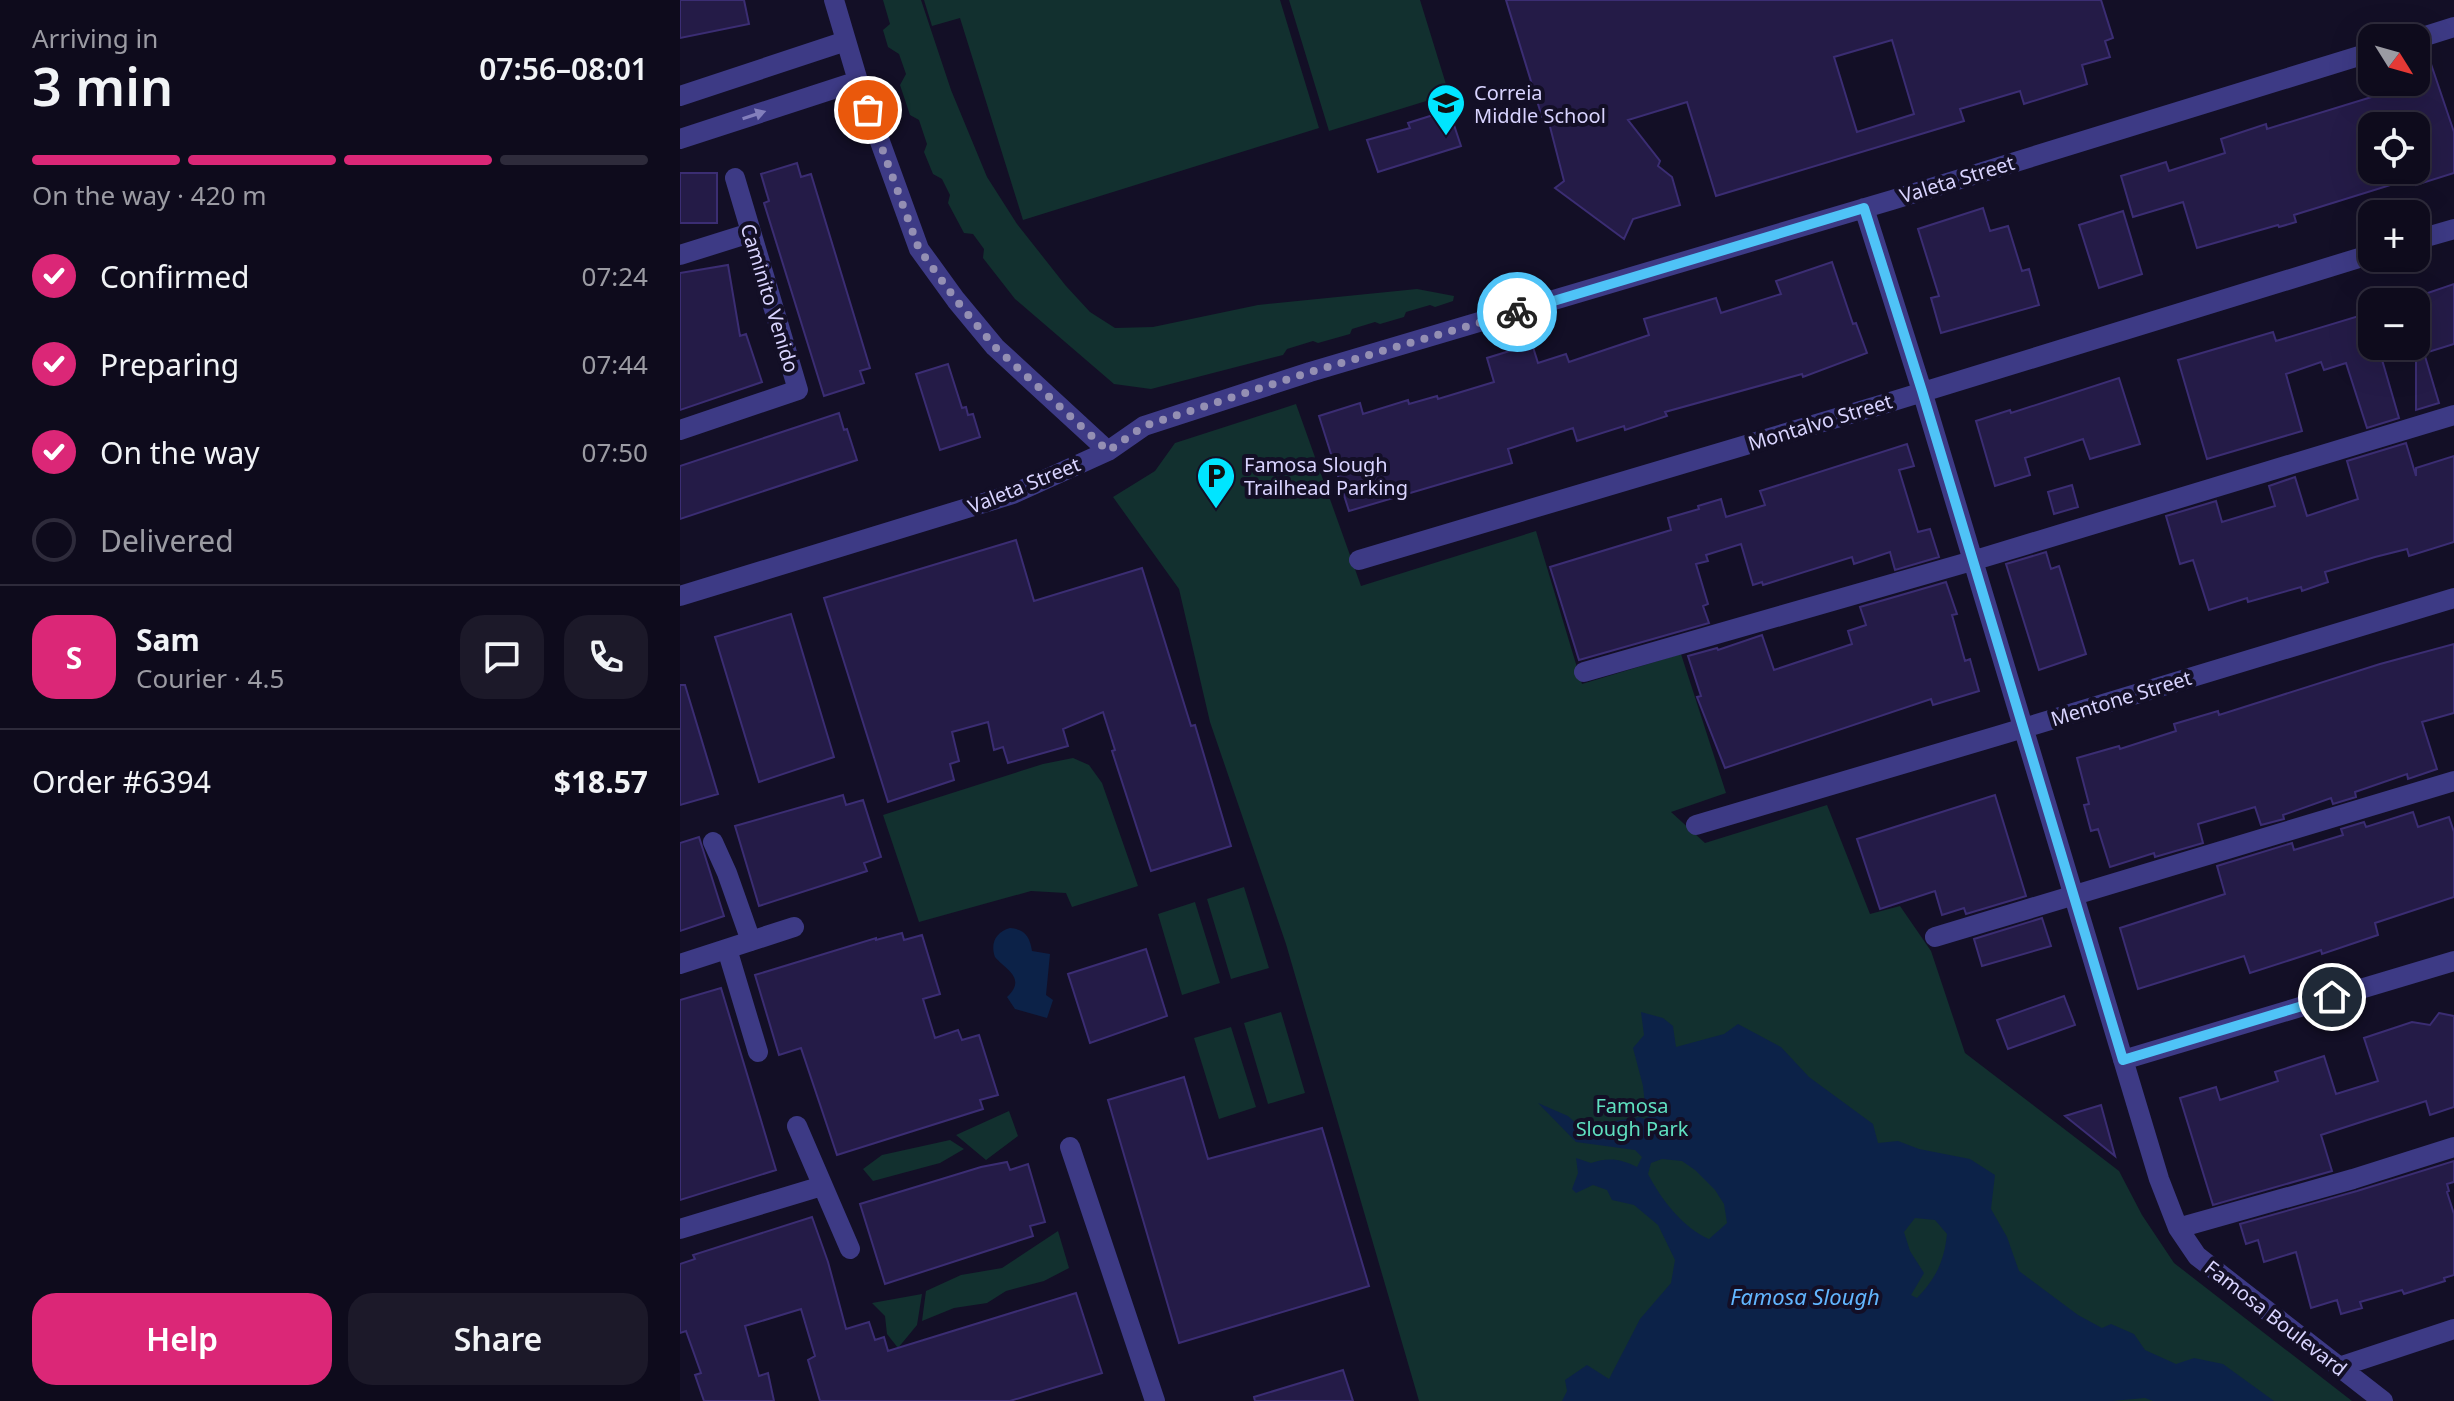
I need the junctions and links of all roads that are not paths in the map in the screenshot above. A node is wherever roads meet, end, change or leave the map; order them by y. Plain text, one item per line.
1 (834, 0) edge
2 (2454, 27) edge
3 (2430, 35) edge
4 (846, 41) junction
5 (2358, 56) edge
6 (858, 81) junction
7 (680, 96) edge
8 (680, 139) edge
9 (735, 178) dead end
10 (1864, 208) junction
11 (2454, 229) edge
12 (750, 233) junction
13 (2430, 236) edge
14 (680, 255) edge
15 (2358, 258) edge
16 (1922, 391) junction
17 (2454, 415) edge
18 (680, 430) edge
19 (1108, 451) junction
20 (1359, 560) dead end
21 (1972, 561) junction
22 (680, 596) edge
23 (2454, 598) edge
24 (1584, 672) dead end
25 (2023, 728) junction
26 (2454, 781) edge
27 (1696, 825) dead end
28 (713, 842) dead end
29 (2074, 896) junction
30 (794, 927) dead end
31 (1935, 937) dead end
32 (751, 941) junction
33 (727, 949) junction
34 (2454, 961) edge
35 (680, 964) edge
36 (758, 1052) dead end
37 (2123, 1060) junction
38 (797, 1126) dead end
39 (1070, 1147) dead end
40 (2454, 1147) edge
41 (822, 1186) junction
42 (2178, 1228) junction
43 (680, 1229) edge
44 (850, 1249) dead end
45 (2454, 1329) edge
46 (2339, 1367) junction
47 (1155, 1401) edge
48 (2383, 1401) edge

1 - 4 street
2 - 3 street
4 - 6 street
4 - 7 street
5 - 10 street, Valeta Street
8 -> 6 street
6 - 19 street
9 - 12 street, Caminito Venido
10 - 16 street, Famosa Boulevard
10 - 19 street, Valeta Street
11 - 13 street
12 - 14 street
12 - 18 street, Caminito Venido
15 - 16 street, Montalvo Street
16 - 20 street, Montalvo Street
16 - 21 street, Famosa Boulevard
17 - 21 street
19 - 22 street, Valeta Street
21 - 24 street
21 - 25 street, Famosa Boulevard
23 - 25 street, Mentone Street
25 - 27 street, Mentone Street
25 - 29 street, Famosa Boulevard
26 - 29 street
28 - 32 street
29 - 31 street
29 - 37 street, Famosa Boulevard
30 - 32 street
32 - 33 street
33 - 35 street
33 - 36 street
34 - 37 street
37 - 42 street, Famosa Boulevard
38 - 41 street
39 - 47 street
40 - 42 street
41 - 43 street
41 - 44 street
42 - 46 street, Famosa Boulevard
45 - 46 street
46 - 48 street, Famosa Boulevard

